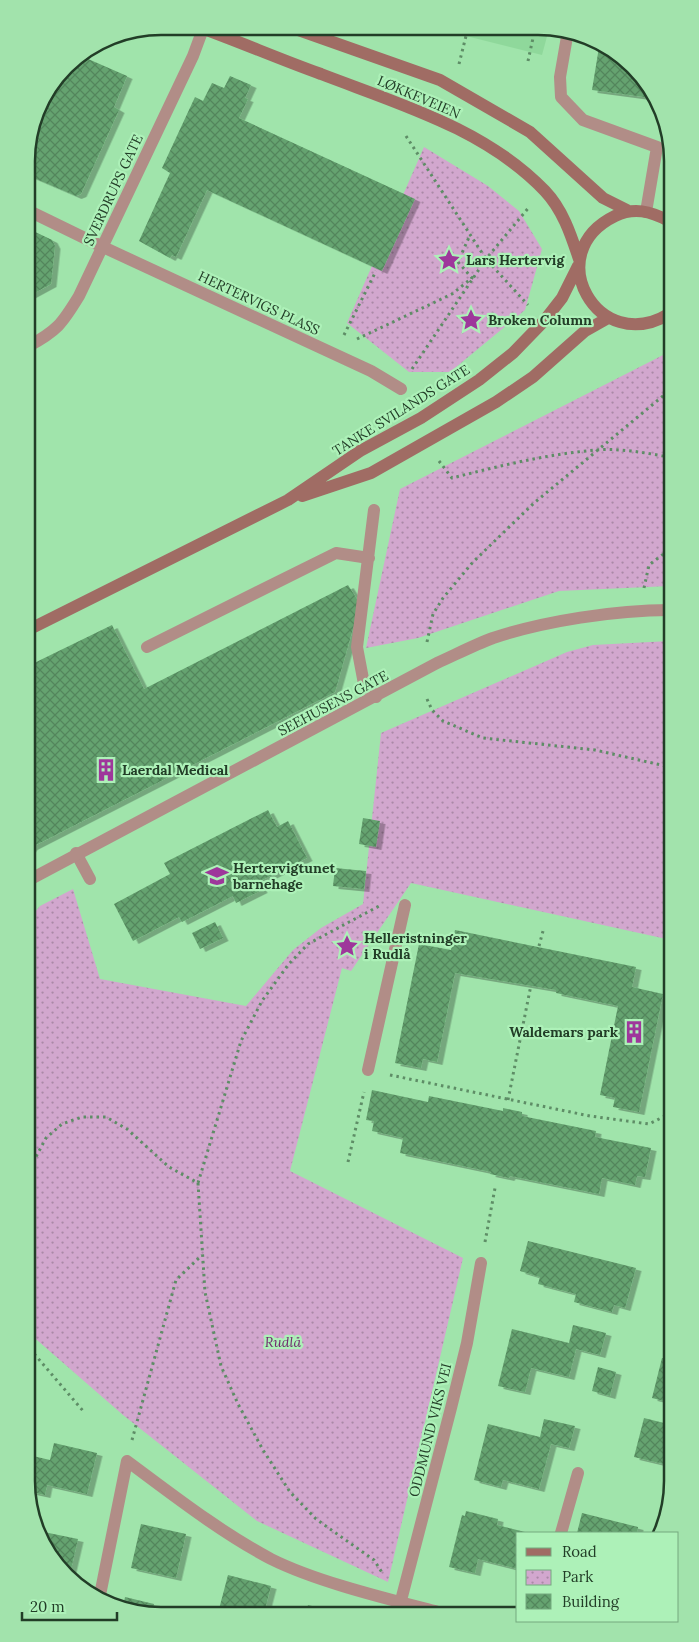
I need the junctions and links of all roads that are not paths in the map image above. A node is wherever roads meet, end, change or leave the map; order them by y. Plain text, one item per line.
1 (198, 35) edge
2 (218, 35) edge
3 (313, 35) edge
4 (567, 38) edge
5 (663, 147) edge
6 (627, 210) junction
7 (646, 212) junction
8 (35, 214) edge
9 (664, 219) edge
10 (103, 247) junction
11 (579, 262) junction
12 (664, 316) edge
13 (608, 318) junction
14 (35, 343) edge
15 (401, 389) road end
16 (288, 500) junction
17 (374, 510) dead end
18 (369, 558) junction
19 (664, 610) edge
20 (35, 626) edge
21 (147, 647) dead end
22 (376, 697) junction
23 (76, 853) junction
24 (35, 877) edge
25 (90, 879) dead end
26 (405, 906) dead end
27 (368, 1070) road end
28 (481, 1263) road end
29 (578, 1473) dead end
30 (561, 1532) edge
31 (101, 1591) edge
32 (399, 1607) edge

1 - 10 street, SVERDRUPS GATE
2 - 11 main road, LØKKEVEIEN
3 - 6 main road, LØKKEVEIEN
4 - 5 street
5 - 7 street
6 - 7 main road
6 - 11 main road, TANKE SVILANDS GATE
7 - 9 main road
8 - 10 street, HERTERVIGS PLASS
10 - 14 street, SVERDRUPS GATE
10 - 15 street, HERTERVIGS PLASS
11 - 13 main road, LØKKEVEIEN
11 - 16 main road, TANKE SVILANDS GATE
12 - 13 main road
13 - 16 main road, TANKE SVILANDS GATE
16 - 20 main road, TANKE SVILANDS GATE
17 - 18 street
18 - 21 street
18 - 22 street
19 - 22 street, SEEHUSENS GATE
22 - 23 street, SEEHUSENS GATE
23 - 24 street, SEEHUSENS GATE
23 - 25 street
26 - 27 street
28 - 32 street, ODDMUND VIKS VEI
29 - 30 street
31 - 32 street

